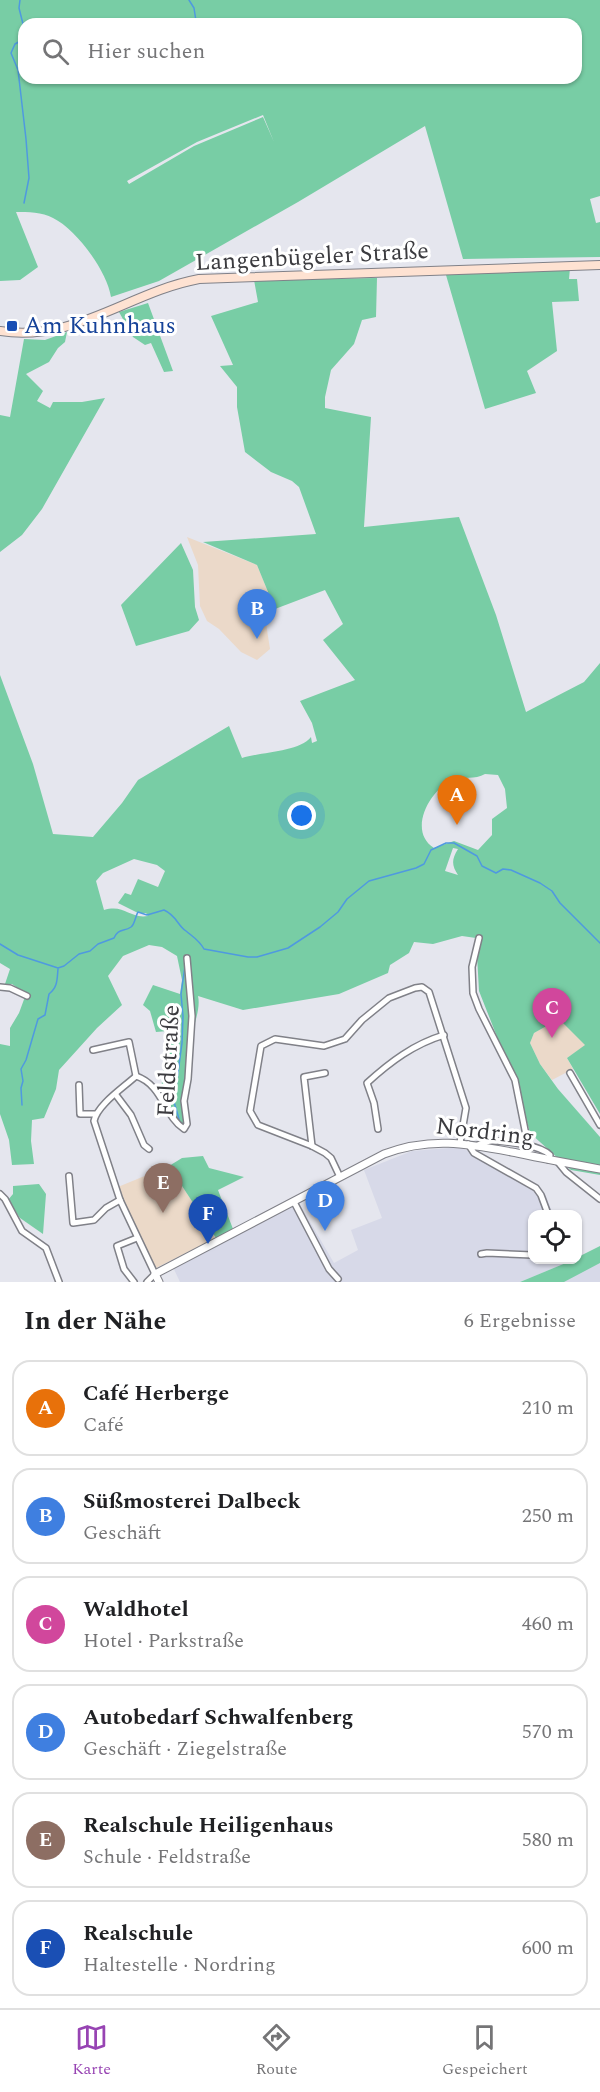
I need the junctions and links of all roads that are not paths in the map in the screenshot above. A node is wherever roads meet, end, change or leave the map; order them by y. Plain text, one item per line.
1 (600, 265) edge
2 (0, 331) edge
3 (479, 938) dead end
4 (187, 958) dead end
5 (0, 987) edge
6 (27, 996) dead end
7 (444, 1035) junction
8 (93, 1050) dead end
9 (570, 1072) dead end
10 (325, 1073) dead end
11 (136, 1076) junction
12 (79, 1085) dead end
13 (116, 1095) junction
14 (95, 1114) junction
15 (600, 1125) edge
16 (378, 1129) dead end
17 (464, 1144) junction
18 (528, 1145) junction
19 (312, 1146) junction
20 (476, 1146) junction
21 (149, 1149) dead end
22 (553, 1160) junction
23 (600, 1169) edge
24 (69, 1176) dead end
25 (340, 1177) junction
26 (0, 1194) edge
27 (600, 1198) edge
28 (120, 1200) junction
29 (294, 1202) junction
30 (546, 1210) edge
31 (136, 1238) junction
32 (481, 1254) dead end
33 (528, 1255) edge
34 (155, 1274) junction
35 (338, 1279) dead end
36 (59, 1282) edge
37 (134, 1282) edge
38 (147, 1282) edge
39 (159, 1282) edge

1 - 2 main road, Langenbügeler Straße
3 - 18 street
4 - 11 street, Feldstraße
5 - 6 street
7 - 16 street
7 - 17 street
7 - 19 street
8 - 11 street, Feldstraße
9 - 15 street
10 - 19 street
11 - 13 street, Feldstraße
12 - 14 street
13 - 14 street, Feldstraße
13 - 21 street
14 - 28 street
17 - 20 street, Nordring
17 - 25 street, Nordring
17 - 30 street
18 - 20 street
18 - 22 street
19 - 25 street
20 - 22 street, Nordring
22 - 23 street, Nordring
22 - 27 street
24 - 28 street
25 - 29 street, Nordring
26 - 36 street
28 - 31 street
29 - 34 street, Nordring
29 - 35 street
31 - 34 street
31 - 37 street
32 - 33 street
34 - 38 street, Nordring
34 - 39 street

